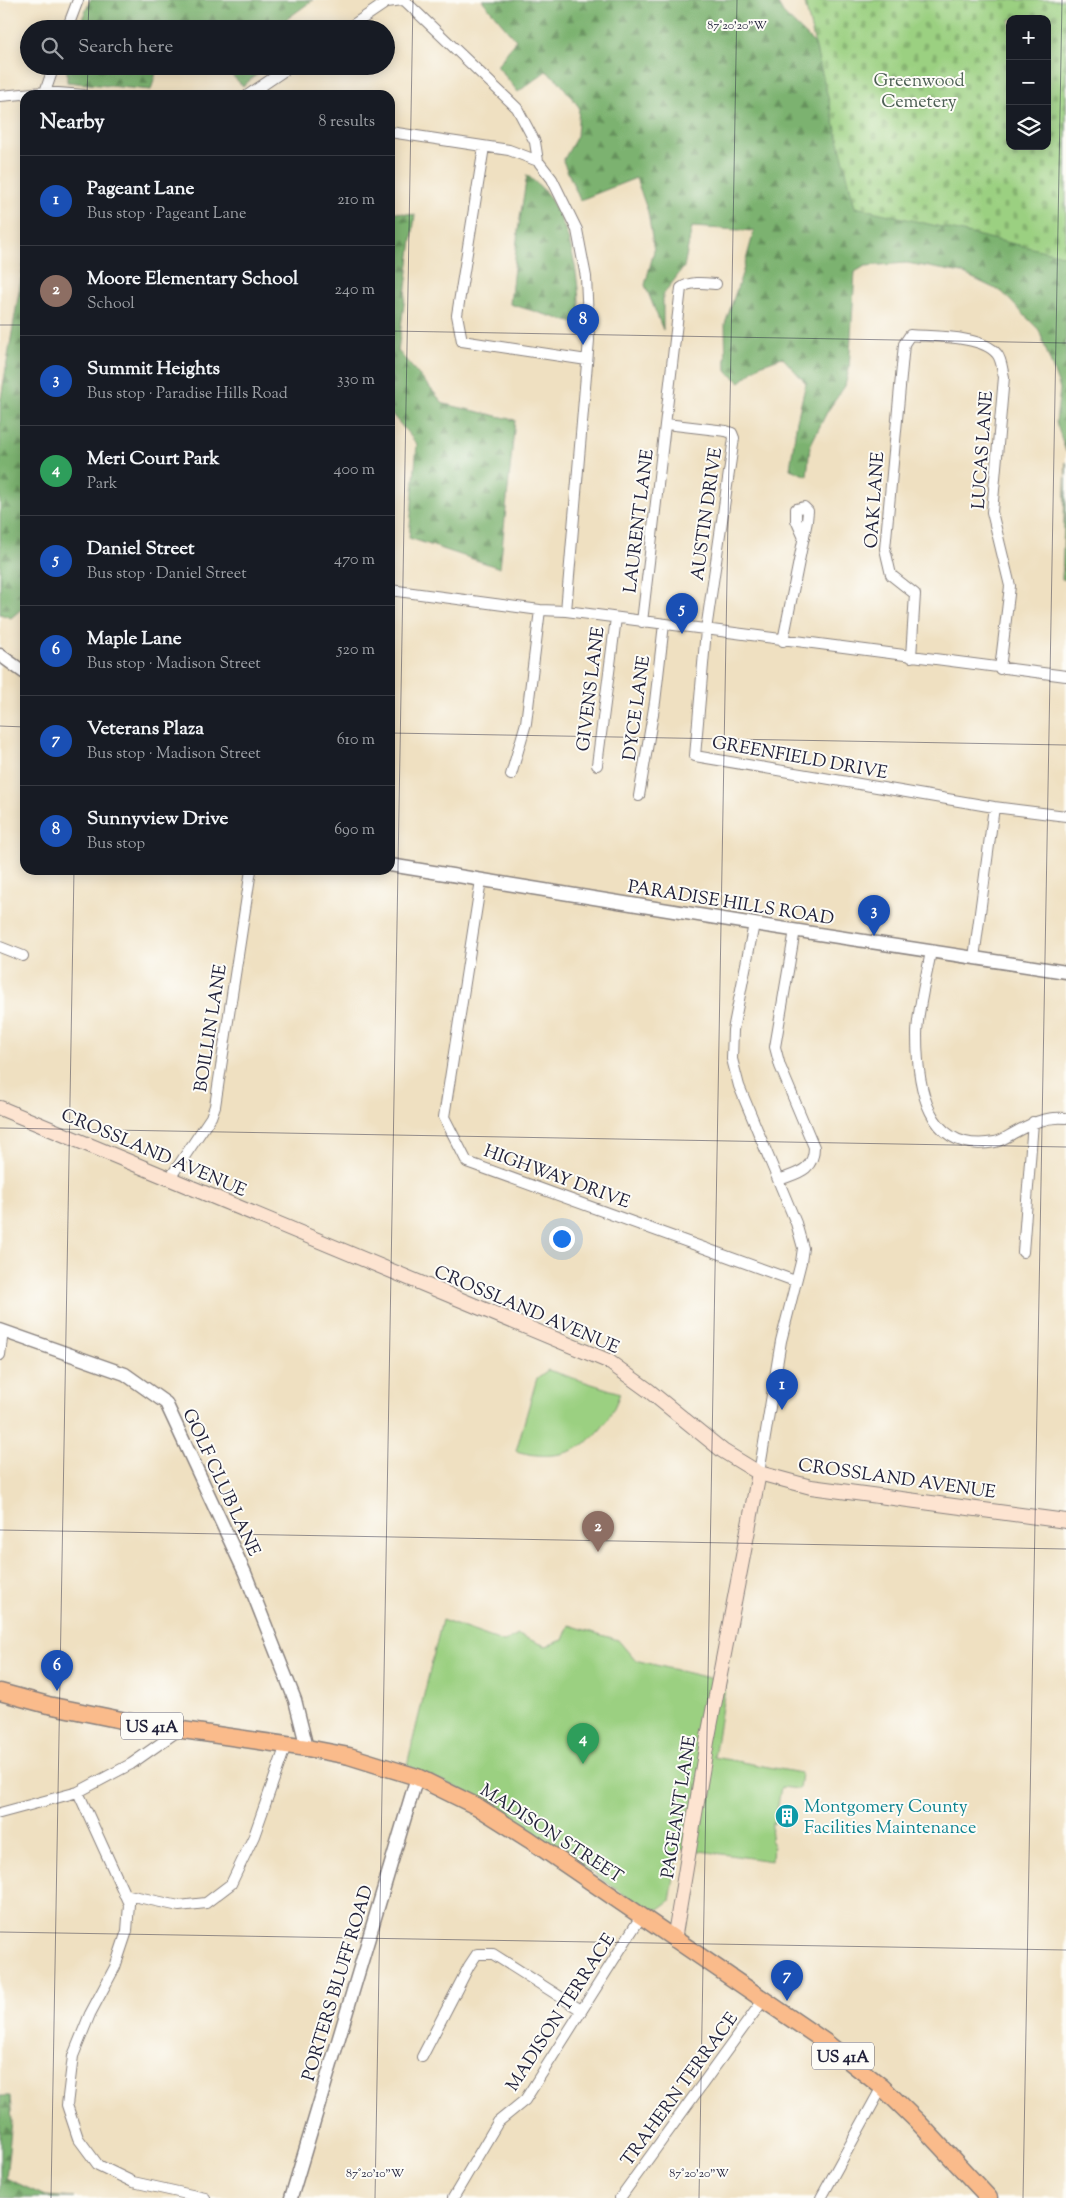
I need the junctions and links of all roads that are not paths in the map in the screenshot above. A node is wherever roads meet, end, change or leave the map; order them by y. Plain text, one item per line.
1 (78, 0) edge
2 (404, 0) edge
3 (71, 20) edge
4 (360, 20) edge
5 (51, 75) edge
6 (278, 75) edge
7 (46, 90) edge
8 (255, 90) edge
9 (20, 94) edge
10 (0, 96) edge
11 (395, 133) edge
12 (484, 147) junction
13 (538, 161) junction
14 (716, 284) dead end
15 (910, 334) joint
16 (587, 360) junction
17 (666, 424) junction
18 (804, 538) dead end
19 (395, 591) edge
20 (540, 610) junction
21 (566, 611) junction
22 (616, 618) junction
23 (642, 622) junction
24 (664, 624) junction
25 (706, 630) junction
26 (783, 640) junction
27 (0, 655) edge
28 (911, 657) junction
29 (1000, 668) junction
30 (20, 669) edge
31 (1066, 676) edge
32 (597, 765) dead end
33 (512, 775) dead end
34 (639, 796) dead end
35 (994, 807) junction
36 (1066, 816) edge
37 (395, 866) edge
38 (250, 875) edge
39 (481, 880) junction
40 (754, 924) junction
41 (795, 930) junction
42 (0, 947) edge
43 (931, 951) junction
44 (23, 956) dead end
45 (974, 958) junction
46 (1066, 972) edge
47 (0, 1108) edge
48 (1066, 1118) edge
49 (1033, 1122) junction
50 (170, 1178) junction
51 (779, 1180) junction
52 (1023, 1252) dead end
53 (796, 1281) junction
54 (2, 1331) edge
55 (0, 1355) edge
56 (759, 1472) junction
57 (1066, 1521) edge
58 (0, 1692) edge
59 (178, 1731) junction
60 (286, 1745) junction
61 (307, 1748) junction
62 (417, 1777) junction
63 (78, 1792) junction
64 (0, 1813) edge
65 (124, 1894) junction
66 (642, 1915) junction
67 (674, 1940) junction
68 (764, 1999) junction
69 (581, 2010) junction
70 (422, 2057) dead end
71 (882, 2087) junction
72 (205, 2198) edge
73 (291, 2198) edge
74 (454, 2198) edge
75 (620, 2198) edge
76 (821, 2198) edge
77 (989, 2198) edge

1 - 3 street
2 - 4 street
2 - 13 street
5 - 7 street
6 - 8 street
9 - 10 street
11 - 12 street
12 - 13 street
12 - 16 street
13 - 16 street
14 - 17 street, LAURENT LANE
15 - 28 street, OAK LANE
15 - 29 street, LUCAS LANE
16 - 21 street
17 - 23 street, LAURENT LANE
17 - 25 street, AUSTIN DRIVE
18 - 26 street
19 - 20 street
20 - 21 street
20 - 33 street
21 - 22 street
22 - 23 street
22 - 32 street, GIVENS LANE
23 - 24 street
24 - 25 street
24 - 34 street, DYCE LANE
25 - 26 street
25 - 35 street, GREENFIELD DRIVE
26 - 28 street
27 - 30 street
28 - 29 street
29 - 31 street
35 - 36 street, GREENFIELD DRIVE
35 - 45 street
37 - 39 street, PARADISE HILLS ROAD
38 - 50 street, BOILLIN LANE
39 - 40 street, PARADISE HILLS ROAD
39 - 53 street, HIGHWAY DRIVE
40 - 41 street, PARADISE HILLS ROAD
40 - 51 street, PAGEANT LANE
41 - 43 street, PARADISE HILLS ROAD
41 - 51 street
42 - 44 street
43 - 45 street, PARADISE HILLS ROAD
43 - 49 street
45 - 46 street, PARADISE HILLS ROAD
47 - 50 main road, CROSSLAND AVENUE
48 - 49 street
49 - 52 street
50 - 56 main road, CROSSLAND AVENUE
51 - 53 street, PAGEANT LANE
53 - 56 street, PAGEANT LANE
54 - 55 street
54 - 61 street, GOLF CLUB LANE
56 - 57 main road, CROSSLAND AVENUE
56 - 67 main road, PAGEANT LANE
58 - 59 main road, MADISON STREET / US 41A
59 - 60 main road, MADISON STREET / US 41A
59 - 63 street
60 - 61 main road, MADISON STREET / US 41A
60 - 65 street
61 - 62 main road, MADISON STREET / US 41A
62 - 66 main road, MADISON STREET / US 41A
62 - 73 street, PORTERS BLUFF ROAD
63 - 64 street
63 - 65 street
65 - 72 street
66 - 67 main road, MADISON STREET / US 41A
66 - 69 street, MADISON TERRACE
67 - 68 main road, MADISON STREET / US 41A
68 - 71 main road, MADISON STREET / US 41A
68 - 75 street, TRAHERN TERRACE
69 - 70 street
69 - 74 street, MADISON TERRACE
71 - 76 street
71 - 77 main road, MADISON STREET / US 41A

